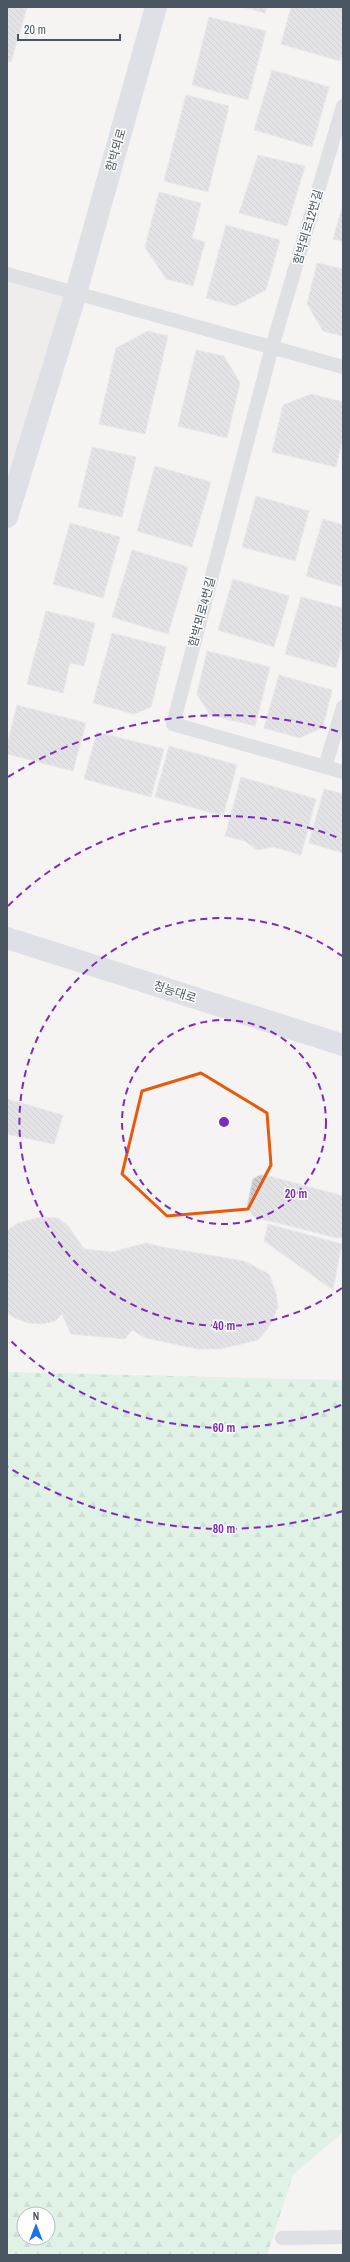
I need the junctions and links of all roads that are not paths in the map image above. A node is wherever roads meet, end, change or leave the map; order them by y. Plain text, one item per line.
1 (156, 7) edge
2 (343, 106) edge
3 (7, 274) edge
4 (76, 293) junction
5 (272, 347) junction
6 (343, 367) edge
7 (7, 517) edge
8 (343, 707) edge
9 (325, 767) junction
10 (343, 772) edge
11 (7, 938) edge
12 (343, 1045) edge
13 (343, 2237) edge
14 (282, 2238) dead end

1 - 4 main road, 함박뫼로
2 - 5 lane, 함박뫼로12번길
3 - 4 lane
4 - 5 lane
4 - 7 main road, 함박뫼로
5 - 6 lane
5 - 9 lane, 함박뫼로4번길
8 - 9 lane
9 - 10 lane, 함박뫼로4번길
11 - 12 main road, 청능대로
13 - 14 lane

